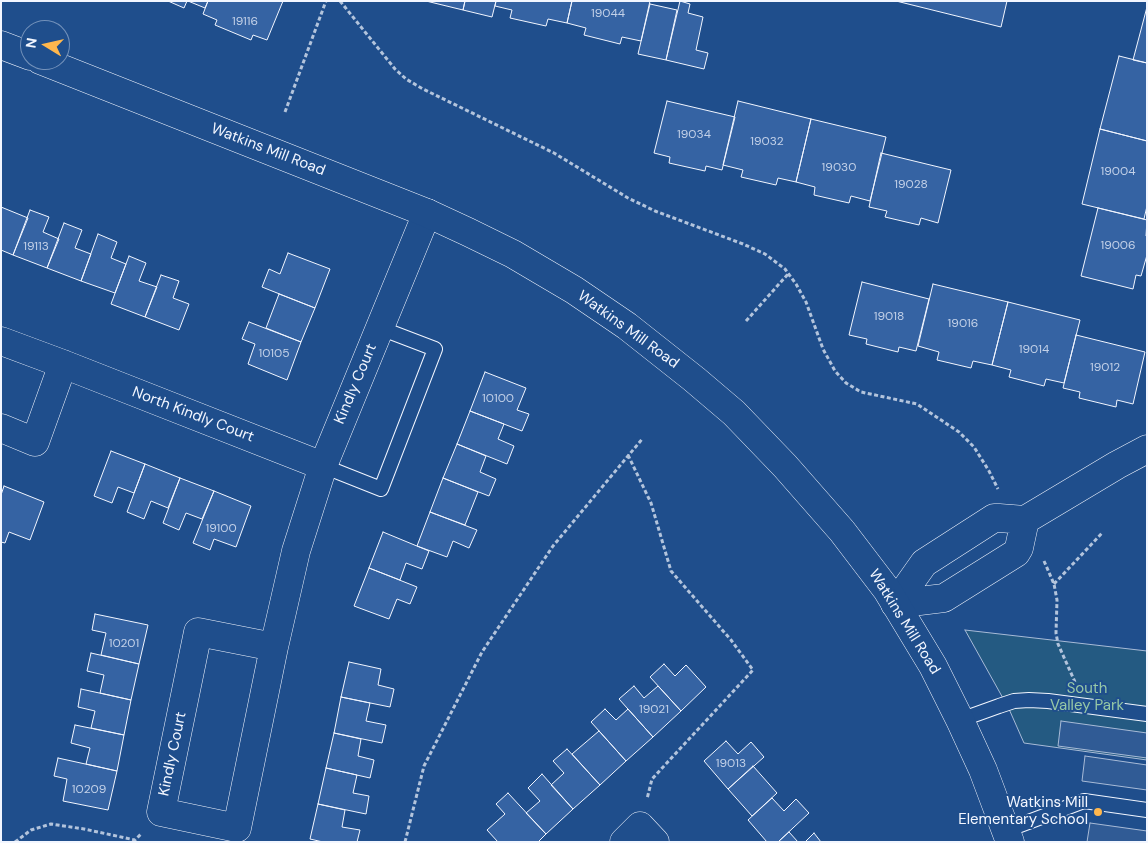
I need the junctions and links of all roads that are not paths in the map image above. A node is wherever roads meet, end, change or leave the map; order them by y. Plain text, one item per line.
1 (1, 45) edge
2 (20, 52) edge
3 (65, 70) edge
4 (428, 213) junction
5 (380, 328) junction
6 (1, 341) edge
7 (63, 364) junction
8 (1, 428) edge
9 (1147, 449) edge
10 (322, 466) junction
11 (1022, 522) junction
12 (895, 604) junction
13 (274, 648) junction
14 (1147, 714) edge
15 (960, 720) junction
16 (1147, 810) edge
17 (1008, 836) edge

1 - 2 street
3 - 4 street, Watkins Mill Road
4 - 5 street, Kindly Court
4 - 12 street, Watkins Mill Road
5 - 10 street, Kindly Court
5 - 10 lane
6 - 7 street, North Kindly Court
7 - 8 street
7 - 10 street, North Kindly Court
9 - 11 street
10 - 13 street, Kindly Court
11 - 12 street
11 - 12 street
12 - 15 street, Watkins Mill Road
13 - 13 street, Kindly Court
14 - 15 lane
15 - 17 street, Watkins Mill Road
16 - 17 lane

